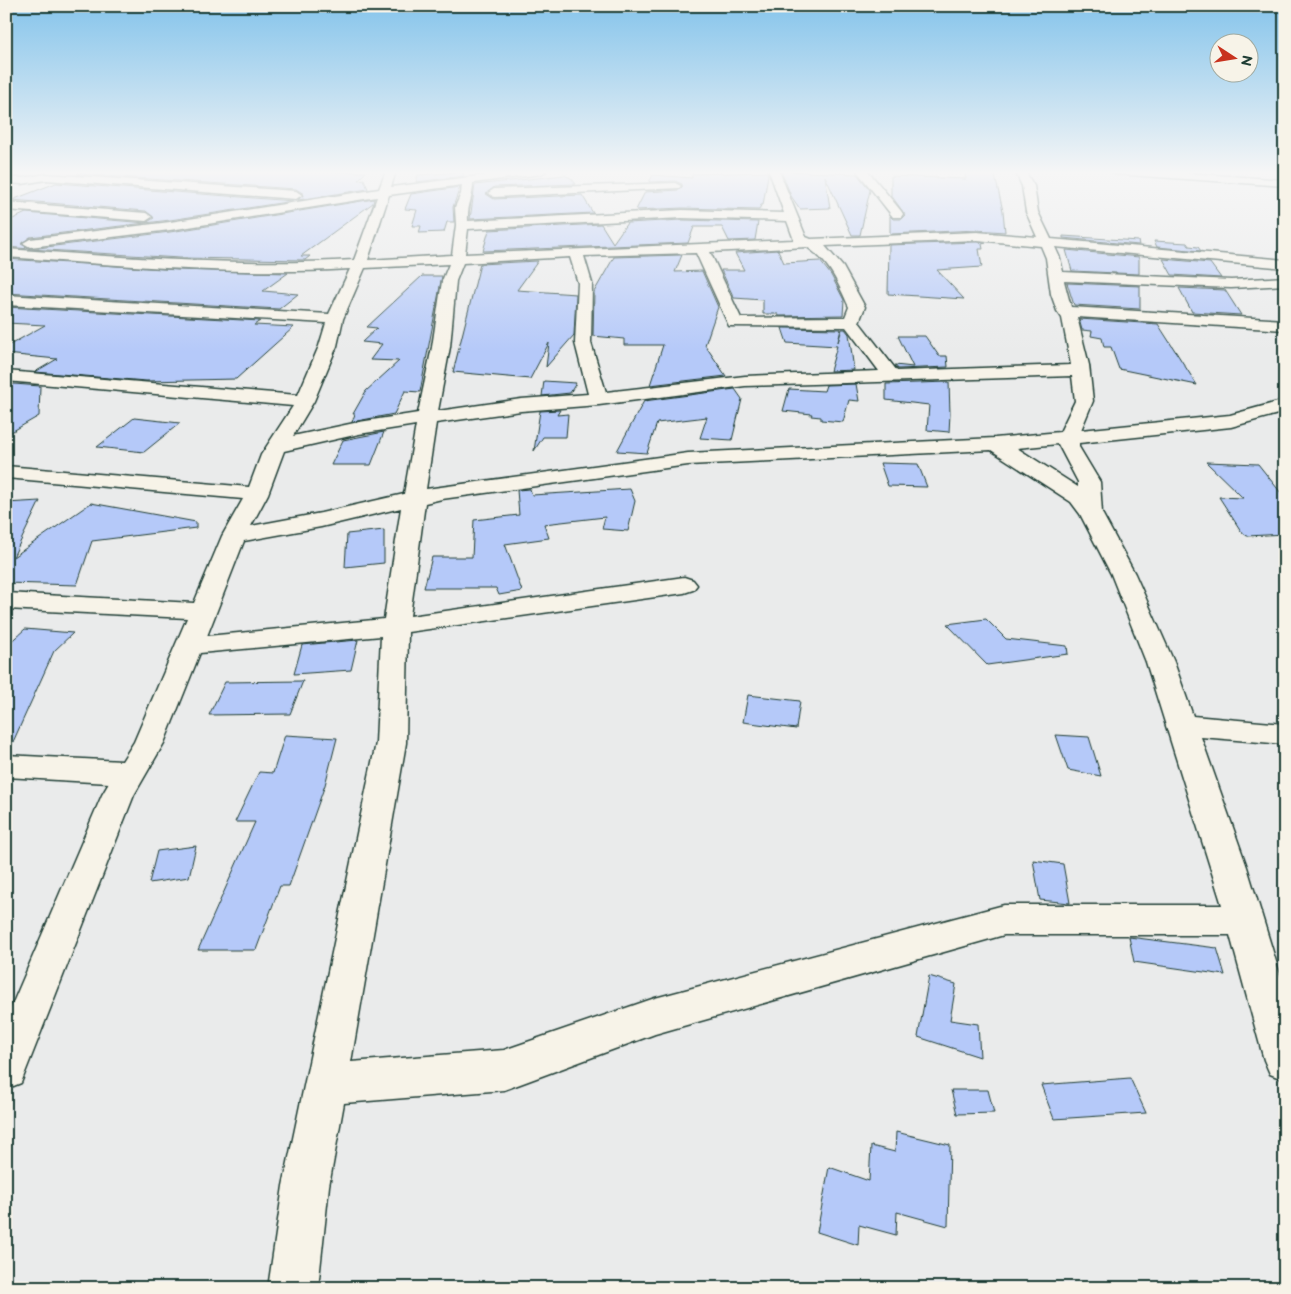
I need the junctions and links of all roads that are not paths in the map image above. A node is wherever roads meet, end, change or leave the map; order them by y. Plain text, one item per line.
1 (126, 231) edge
2 (369, 231) edge
3 (461, 231) edge
4 (650, 231) edge
5 (796, 231) edge
6 (1041, 231) edge
7 (41, 242) junction
8 (1046, 242) junction
9 (812, 243) junction
10 (6, 246) edge
11 (701, 248) junction
12 (660, 249) junction
13 (576, 253) junction
14 (10, 256) edge
15 (458, 259) junction
16 (1285, 264) edge
17 (357, 273) junction
18 (1056, 276) junction
19 (1285, 281) edge
20 (6, 300) edge
21 (1065, 311) junction
22 (335, 319) junction
23 (851, 322) junction
24 (1285, 325) edge
25 (1080, 370) junction
26 (6, 376) edge
27 (892, 376) junction
28 (599, 399) junction
29 (305, 401) junction
30 (1285, 406) edge
31 (427, 418) junction
32 (1068, 436) junction
33 (995, 444) junction
34 (277, 446) junction
35 (6, 472) edge
36 (257, 494) junction
37 (414, 498) junction
38 (1091, 513) junction
39 (234, 536) junction
40 (684, 584) dead end
41 (6, 601) edge
42 (204, 611) junction
43 (396, 626) junction
44 (190, 646) junction
45 (1181, 725) junction
46 (1285, 734) edge
47 (6, 766) edge
48 (131, 773) junction
49 (1244, 920) junction
50 (1285, 1060) edge
51 (6, 1068) edge
52 (326, 1084) junction
53 (293, 1288) edge

1 - 7 street
2 - 17 street
3 - 15 street
4 - 12 street
5 - 9 street
6 - 8 street
7 - 10 street
7 - 14 street
8 - 9 street
8 - 16 street
8 - 18 street
9 - 11 street
9 - 23 street
11 - 12 street
11 - 23 street
12 - 13 street
13 - 15 street
13 - 28 street
14 - 17 street
15 - 17 street
15 - 31 street
17 - 22 street
18 - 19 street
18 - 21 street
20 - 22 street
21 - 24 street
21 - 25 street
22 - 29 street
23 - 27 street
25 - 27 street
25 - 32 street
26 - 29 street
27 - 28 street
28 - 31 street
29 - 34 street
30 - 32 street
31 - 34 street
31 - 37 street
32 - 33 street
32 - 38 street
33 - 37 street
33 - 38 street
34 - 36 street
35 - 36 street
36 - 39 street
37 - 39 street
37 - 43 street
38 - 45 street
39 - 42 street
40 - 43 street
41 - 42 street
42 - 44 street
43 - 44 street
43 - 52 street
44 - 48 street
45 - 46 street
45 - 49 street
47 - 48 street
48 - 51 street
49 - 50 street
49 - 52 street
52 - 53 street

